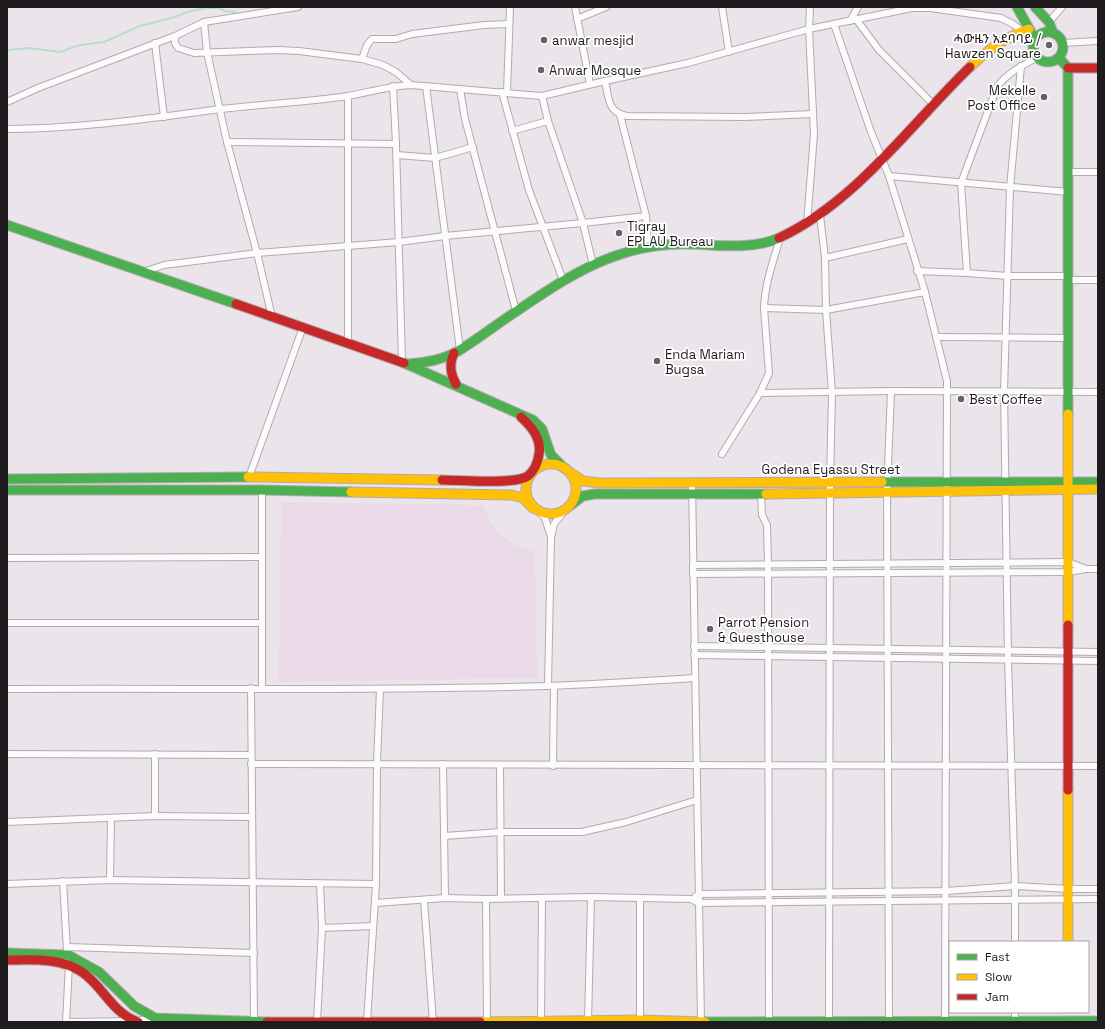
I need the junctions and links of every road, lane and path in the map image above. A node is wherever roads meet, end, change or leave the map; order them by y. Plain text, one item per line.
1 (298, 7) edge
2 (510, 7) edge
3 (575, 7) edge
4 (606, 7) edge
5 (722, 7) edge
6 (810, 7) edge
7 (858, 7) edge
8 (1017, 7) edge
9 (1035, 7) edge
10 (1062, 7) edge
11 (931, 8) edge
12 (577, 19) junction
13 (853, 20) junction
14 (204, 22) junction
15 (1049, 22) junction
16 (509, 24) junction
17 (834, 24) junction
18 (809, 29) junction
19 (1026, 30) junction
20 (1053, 33) junction
21 (175, 36) junction
22 (1098, 41) edge
23 (1035, 42) junction
24 (155, 43) junction
25 (1062, 43) junction
26 (208, 52) junction
27 (729, 52) junction
28 (1038, 57) junction
29 (1059, 58) junction
30 (362, 59) junction
31 (1021, 66) junction
32 (1068, 68) junction
33 (1098, 68) edge
34 (605, 80) junction
35 (590, 84) junction
36 (411, 85) junction
37 (393, 86) junction
38 (426, 86) junction
39 (460, 89) junction
40 (504, 93) junction
41 (348, 96) junction
42 (542, 96) junction
43 (7, 102) edge
44 (933, 104) junction
45 (221, 109) junction
46 (813, 114) junction
47 (620, 115) junction
48 (164, 117) junction
49 (548, 121) junction
50 (7, 129) edge
51 (512, 131) junction
52 (227, 142) junction
53 (348, 144) junction
54 (396, 144) junction
55 (472, 148) junction
56 (396, 155) junction
57 (435, 158) junction
58 (883, 159) junction
59 (1068, 172) junction
60 (1098, 172) edge
61 (889, 176) junction
62 (961, 182) junction
63 (1010, 188) junction
64 (1068, 192) junction
65 (820, 215) junction
66 (646, 216) junction
67 (582, 223) junction
68 (807, 224) junction
69 (7, 225) edge
70 (543, 227) junction
71 (495, 232) junction
72 (445, 236) junction
73 (780, 238) junction
74 (908, 239) junction
75 (399, 242) junction
76 (348, 246) junction
77 (648, 246) junction
78 (257, 253) junction
79 (825, 258) junction
80 (593, 265) junction
81 (917, 271) junction
82 (143, 272) junction
83 (967, 273) junction
84 (1008, 276) junction
85 (1068, 278) junction
86 (563, 280) junction
87 (1098, 280) edge
88 (925, 292) junction
89 (764, 308) junction
90 (826, 310) junction
91 (516, 311) junction
92 (272, 317) junction
93 (303, 328) junction
94 (937, 337) junction
95 (1006, 337) junction
96 (1068, 338) junction
97 (348, 344) junction
98 (457, 351) junction
99 (405, 363) junction
100 (456, 384) junction
101 (891, 391) junction
102 (947, 391) junction
103 (1004, 391) junction
104 (832, 392) junction
105 (1068, 392) junction
106 (1098, 392) edge
107 (760, 393) junction
108 (504, 407) junction
109 (722, 454) dead end
110 (566, 469) junction
111 (531, 474) junction
112 (249, 477) junction
113 (108, 478) junction
114 (7, 479) edge
115 (378, 480) junction
116 (692, 482) junction
117 (830, 482) junction
118 (887, 482) junction
119 (947, 482) junction
120 (1098, 482) edge
121 (1005, 486) junction
122 (1068, 486) junction
123 (1098, 489) edge
124 (7, 490) edge
125 (107, 490) junction
126 (262, 490) junction
127 (947, 491) junction
128 (830, 492) junction
129 (887, 492) junction
130 (378, 493) junction
131 (692, 493) junction
132 (761, 494) junction
133 (569, 507) junction
134 (535, 509) junction
135 (551, 538) junction
136 (262, 557) junction
137 (7, 558) edge
138 (1068, 562) junction
139 (947, 563) junction
140 (1007, 563) junction
141 (830, 564) junction
142 (887, 564) junction
143 (693, 565) junction
144 (768, 565) junction
145 (1086, 569) junction
146 (1098, 569) edge
147 (1007, 572) junction
148 (1068, 572) junction
149 (830, 573) junction
150 (887, 573) junction
151 (947, 573) junction
152 (693, 574) junction
153 (768, 574) junction
154 (7, 623) edge
155 (262, 623) junction
156 (694, 646) junction
157 (768, 647) junction
158 (830, 648) junction
159 (888, 649) junction
160 (946, 650) junction
161 (1008, 651) junction
162 (1098, 652) edge
163 (694, 655) junction
164 (768, 656) junction
165 (1068, 656) junction
166 (830, 657) junction
167 (888, 658) junction
168 (946, 658) junction
169 (1008, 660) junction
170 (1098, 661) edge
171 (695, 678) junction
172 (551, 686) junction
173 (251, 688) junction
174 (262, 688) junction
175 (7, 689) edge
176 (380, 689) junction
177 (7, 754) edge
178 (155, 754) junction
179 (251, 755) junction
180 (251, 764) junction
181 (377, 764) junction
182 (443, 764) junction
183 (500, 765) junction
184 (553, 766) junction
185 (696, 766) junction
186 (769, 766) junction
187 (829, 766) junction
188 (888, 766) junction
189 (946, 766) junction
190 (1011, 766) junction
191 (1068, 766) junction
192 (1098, 766) edge
193 (697, 800) junction
194 (155, 816) junction
195 (252, 817) junction
196 (111, 818) junction
197 (7, 822) edge
198 (501, 832) junction
199 (444, 836) junction
200 (110, 880) junction
201 (63, 881) junction
202 (253, 882) junction
203 (7, 884) edge
204 (320, 884) junction
205 (376, 884) junction
206 (1015, 886) junction
207 (1068, 889) junction
208 (1098, 889) edge
209 (946, 891) junction
210 (829, 892) junction
211 (889, 892) junction
212 (769, 893) junction
213 (699, 894) junction
214 (591, 897) junction
215 (445, 898) junction
216 (502, 898) junction
217 (542, 898) junction
218 (486, 899) junction
219 (640, 899) junction
220 (691, 899) junction
221 (1015, 899) junction
222 (1068, 899) junction
223 (1098, 899) edge
224 (424, 900) junction
225 (946, 900) junction
226 (889, 901) junction
227 (769, 902) junction
228 (829, 902) junction
229 (375, 903) junction
230 (699, 903) junction
231 (373, 926) junction
232 (322, 928) junction
233 (1015, 941) edge
234 (1068, 941) edge
235 (68, 951) junction
236 (7, 953) edge
237 (254, 953) junction
238 (7, 960) edge
239 (69, 965) junction
240 (155, 1018) junction
241 (1015, 1018) edge
242 (640, 1020) junction
243 (769, 1021) edge
244 (1098, 1021) edge
245 (68, 1022) edge
246 (136, 1022) edge
247 (254, 1022) edge
248 (317, 1022) edge
249 (367, 1022) edge
250 (433, 1022) edge
251 (487, 1022) edge
252 (541, 1022) edge
253 (588, 1022) edge
254 (701, 1022) edge
255 (829, 1022) edge
256 (889, 1022) edge
257 (945, 1022) edge
258 (1062, 1022) edge
259 (1072, 1022) edge

1 - 14 street
2 - 16 street
3 - 12 street
4 - 12 street
5 - 27 street
6 - 18 street
7 - 13 street
8 - 19 street
9 - 15 street
10 - 15 street
11 - 13 street
11 - 19 street
12 - 35 street
13 - 17 street
13 - 44 street
14 - 21 street
14 - 26 street
15 - 20 street
16 - 30 street
16 - 40 street
17 - 18 street
17 - 58 street
18 - 27 street
18 - 46 street
19 - 23 street
19 - 44 street
20 - 23 street
20 - 25 street
21 - 24 street
21 - 26 street
22 - 25 street
23 - 28 street
24 - 43 street
24 - 48 street
25 - 29 street
26 - 30 street
26 - 45 street
27 - 34 street
28 - 29 street
28 - 31 street
29 - 32 street
30 - 36 street
31 - 62 street
31 - 63 street
32 - 33 street
32 - 59 street
34 - 35 street
34 - 47 street
35 - 42 street
36 - 37 street
36 - 38 street
37 - 41 street
37 - 54 street
38 - 39 street
38 - 57 street
39 - 40 street
39 - 55 street
40 - 42 street
40 - 51 street
41 - 45 street
41 - 53 street
42 - 49 street
44 - 58 street
45 - 48 street
45 - 52 street
46 - 47 street
46 - 68 street
47 - 66 street
48 - 50 street
49 - 51 street
49 - 67 street
51 - 70 street
52 - 53 street
52 - 78 street
53 - 54 street
53 - 76 street
54 - 56 street
55 - 57 street
55 - 71 street
56 - 57 street
56 - 75 street
57 - 72 street
58 - 61 street
58 - 65 street
59 - 60 street
59 - 64 street
61 - 62 street
61 - 74 street
62 - 63 street
62 - 83 street
63 - 64 street
63 - 84 street
64 - 85 street
65 - 68 street
65 - 79 street
66 - 67 street
66 - 77 street
67 - 70 street
67 - 80 street
68 - 73 street
69 - 82 street
70 - 71 street
70 - 86 street
71 - 72 street
71 - 91 street
72 - 75 street
72 - 98 street
73 - 77 street
73 - 89 street
74 - 79 street
74 - 81 street
75 - 76 street
75 - 99 street
76 - 78 street
76 - 97 street
77 - 80 street
78 - 82 street
78 - 92 street
79 - 90 street
80 - 86 street
81 - 83 street
81 - 88 street
82 - 92 street
83 - 84 street
84 - 85 street
84 - 95 street
85 - 87 street
85 - 96 street
86 - 91 street
88 - 90 street
88 - 94 street
89 - 90 street
89 - 107 street
90 - 104 street
91 - 98 street
92 - 93 street
93 - 97 street
93 - 112 street
94 - 95 street
94 - 102 street
95 - 96 street
95 - 103 street
96 - 105 street
97 - 99 street
98 - 99 street
98 - 100 street
99 - 100 street
100 - 108 street
101 - 102 street
101 - 104 street
101 - 118 street
102 - 103 street
102 - 119 street
103 - 105 street
103 - 121 street
104 - 107 street
104 - 117 street
105 - 106 street
105 - 122 street
107 - 109 street
108 - 110 street
108 - 111 street
110 - 111 street
110 - 116 street, Godena Eyassu Street
110 - 133 street
111 - 115 street
111 - 134 street
112 - 113 street
112 - 115 street
113 - 114 street
113 - 125 street
115 - 130 street
116 - 117 street, Godena Eyassu Street
116 - 131 street
117 - 118 street, Godena Eyassu Street
117 - 128 street
118 - 119 street, Godena Eyassu Street
118 - 129 street
119 - 121 street, Godena Eyassu Street
119 - 127 street
120 - 122 street, Godena Eyassu Street
121 - 122 street, Godena Eyassu Street
121 - 127 street, Godena Eyassu Street
121 - 140 street
122 - 123 street, Godena Eyassu Street
122 - 138 street
124 - 125 street
125 - 126 street
126 - 130 street
126 - 136 street
127 - 129 street, Godena Eyassu Street
127 - 139 street
128 - 129 street, Godena Eyassu Street
128 - 132 street, Godena Eyassu Street
128 - 141 street
129 - 142 street
130 - 134 street
131 - 132 street, Godena Eyassu Street
131 - 133 street, Godena Eyassu Street
131 - 143 street
132 - 144 street
133 - 134 street
133 - 135 street
134 - 135 street
135 - 172 street
136 - 137 street
136 - 155 street
138 - 140 street
138 - 145 street
138 - 148 street
139 - 140 street
139 - 142 street
139 - 151 street
140 - 147 street
141 - 142 street
141 - 144 street
141 - 149 street
142 - 150 street
143 - 144 street
143 - 152 street
144 - 153 street
145 - 146 street
145 - 148 street
147 - 148 street
147 - 151 street
147 - 161 street
148 - 165 street
149 - 150 street
149 - 153 street
149 - 158 street
150 - 151 street
150 - 159 street
151 - 160 street
152 - 153 street
152 - 156 street
153 - 157 street
154 - 155 street
155 - 174 street
156 - 157 street
156 - 163 street
157 - 158 street
157 - 164 street
158 - 159 street
158 - 166 street
159 - 160 street
159 - 167 street
160 - 161 street
160 - 168 street
161 - 165 street
161 - 169 street
162 - 165 street
163 - 164 street
163 - 171 street
164 - 166 street
164 - 186 street
165 - 169 street
165 - 170 street
165 - 191 street
166 - 167 street
166 - 187 street
167 - 168 street
167 - 188 street
168 - 169 street
168 - 189 street
169 - 190 street
171 - 172 street
171 - 185 street
172 - 176 street
172 - 184 street
173 - 174 street
173 - 175 street
173 - 179 street
174 - 176 street
176 - 181 street
177 - 178 street
178 - 179 street
178 - 194 street
179 - 180 street
180 - 181 street
180 - 195 street
181 - 182 street
181 - 205 street
182 - 183 street
182 - 199 street
183 - 184 street
183 - 198 street
184 - 185 street
185 - 186 street
185 - 193 street
186 - 187 street
186 - 212 street
187 - 188 street
187 - 210 street
188 - 189 street
188 - 211 street
189 - 190 street
189 - 209 street
190 - 191 street
190 - 206 street
191 - 192 street
191 - 207 street
193 - 198 street
193 - 213 street
194 - 195 street
194 - 196 street
195 - 202 street
196 - 197 street
196 - 200 street
198 - 199 street
198 - 216 street
199 - 215 street
200 - 201 street
200 - 202 street
201 - 203 street
201 - 235 street
202 - 204 street
202 - 237 street
204 - 205 street
204 - 232 street
205 - 229 street
206 - 207 street
206 - 209 street
206 - 221 street
207 - 208 street
207 - 222 street
209 - 211 street
209 - 225 street
210 - 211 street
210 - 212 street
210 - 228 street
211 - 226 street
212 - 213 street
212 - 227 street
213 - 220 street
213 - 230 street
214 - 217 street
214 - 219 street
214 - 253 street
215 - 218 street
215 - 224 street
216 - 217 street
216 - 218 street
217 - 252 street
218 - 251 street
219 - 220 street
219 - 242 street
220 - 230 street
221 - 222 street
221 - 225 street
221 - 233 street
222 - 223 street
222 - 234 street
224 - 229 street
224 - 250 street
225 - 226 street
225 - 257 street
226 - 228 street
226 - 256 street
227 - 228 street
227 - 230 street
227 - 243 street
228 - 255 street
229 - 231 street
230 - 254 street
231 - 232 street
231 - 249 street
232 - 248 street
235 - 236 street
235 - 237 street
235 - 239 street
235 - 240 street
237 - 247 street
238 - 239 street
239 - 245 street
239 - 246 street
240 - 246 street
240 - 247 street
241 - 257 street
241 - 258 street
242 - 253 street
242 - 254 street
243 - 254 street
243 - 255 street
244 - 259 street
245 - 246 street
247 - 248 street
248 - 249 street
249 - 250 street
250 - 251 street
251 - 252 street
252 - 253 street
255 - 256 street
256 - 257 street
258 - 259 street

